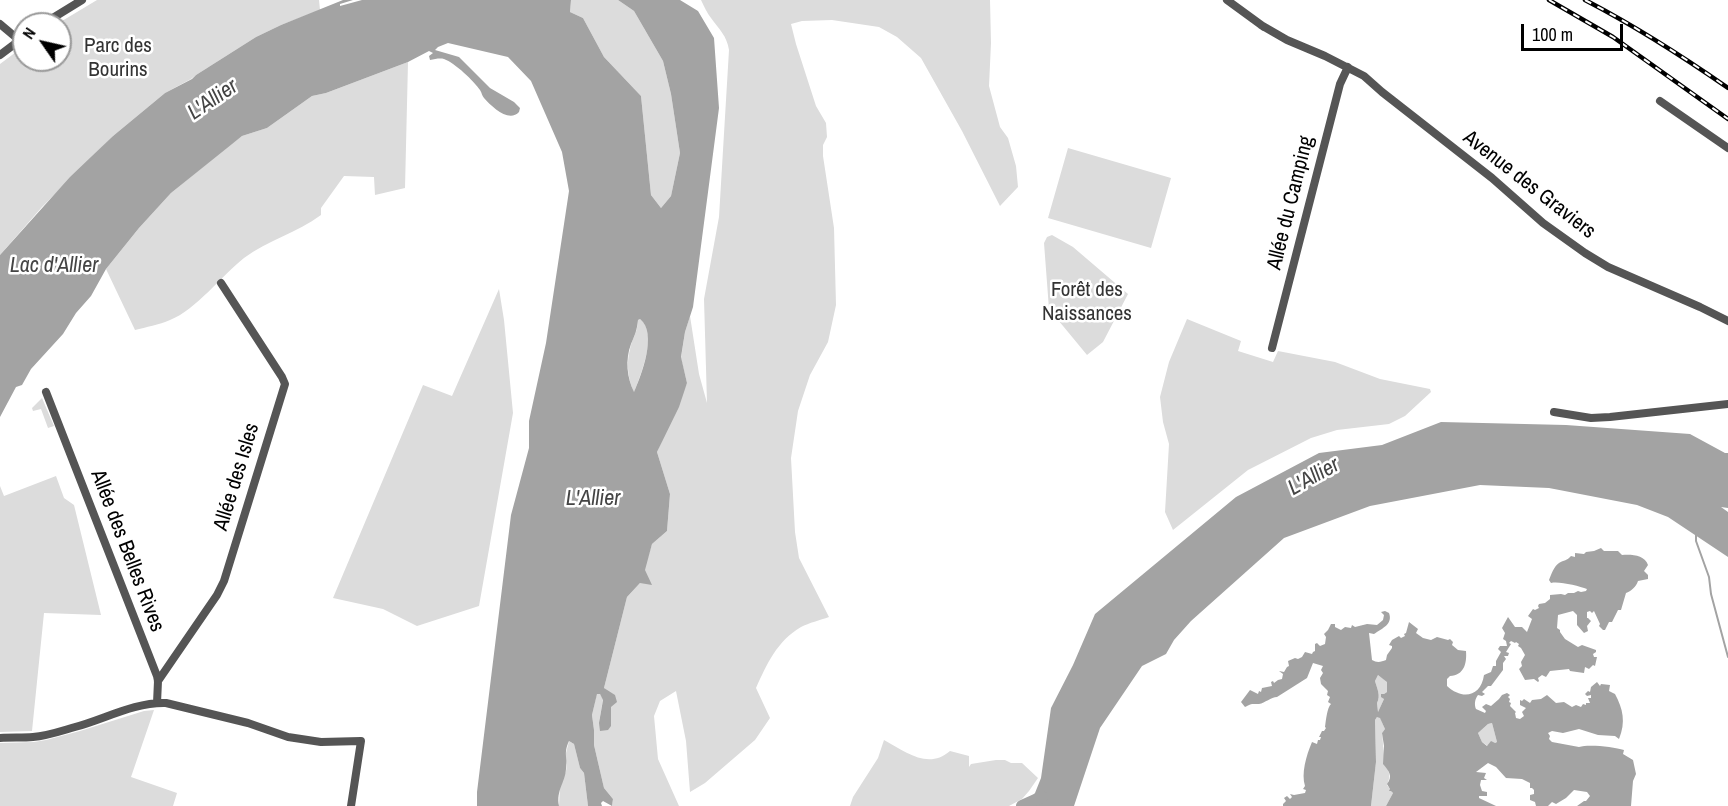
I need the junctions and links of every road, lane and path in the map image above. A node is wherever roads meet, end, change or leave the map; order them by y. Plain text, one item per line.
1 (82, 0) edge
2 (1227, 0) edge
3 (68, 3) edge
4 (12, 45) edge
5 (0, 55) edge
6 (1347, 69) junction
7 (1660, 101) dead end
8 (1728, 148) edge
9 (221, 283) dead end
10 (1728, 321) edge
11 (1272, 348) dead end
12 (46, 392) dead end
13 (1728, 404) edge
14 (1554, 412) dead end
15 (158, 681) junction
16 (157, 703) junction
17 (0, 738) edge
18 (351, 806) edge

1 - 3 street
2 - 6 street, Avenue des Graviers
4 - 5 street
6 - 10 street, Avenue des Graviers
6 - 11 street, Allée du Camping
7 - 8 street
9 - 15 street, Allée des Isles
12 - 15 street, Allée des Belles Rives
13 - 14 street
15 - 16 street, Allée des Belles Rives
16 - 17 street
16 - 18 street

